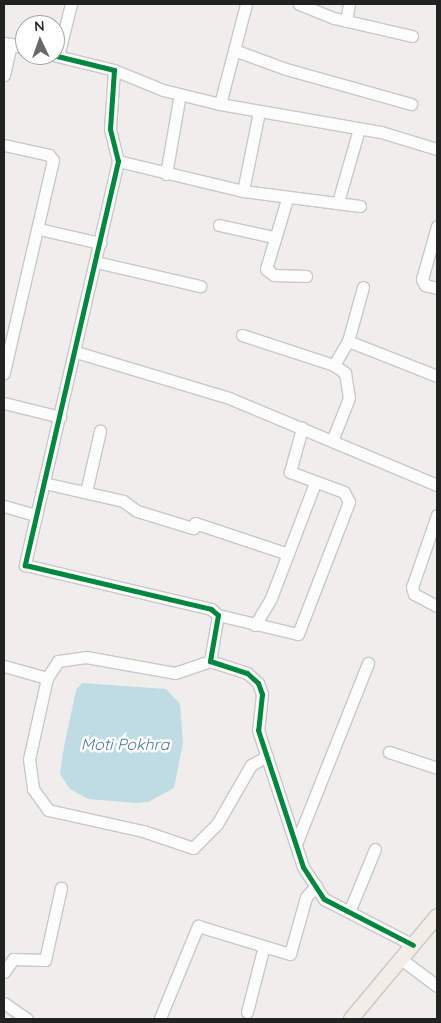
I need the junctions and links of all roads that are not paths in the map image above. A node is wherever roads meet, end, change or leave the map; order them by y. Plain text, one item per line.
1 (71, 4) edge
2 (246, 4) edge
3 (299, 4) edge
4 (350, 4) edge
5 (346, 20) junction
6 (65, 25) edge
7 (412, 36) dead end
8 (8, 44) edge
9 (234, 50) junction
10 (65, 58) edge
11 (114, 70) junction
12 (4, 75) edge
13 (180, 94) junction
14 (220, 104) junction
15 (411, 104) dead end
16 (259, 112) junction
17 (359, 128) junction
18 (4, 145) edge
19 (437, 149) edge
20 (118, 161) junction
21 (166, 174) junction
22 (243, 191) junction
23 (287, 199) junction
24 (338, 202) junction
25 (360, 206) dead end
26 (220, 225) dead end
27 (437, 226) edge
28 (39, 229) junction
29 (273, 237) junction
30 (100, 243) junction
31 (96, 262) junction
32 (306, 276) dead end
33 (200, 286) dead end
34 (363, 287) dead end
35 (437, 288) edge
36 (242, 334) dead end
37 (348, 341) junction
38 (76, 352) junction
39 (334, 365) junction
40 (4, 373) edge
41 (437, 376) edge
42 (4, 403) edge
43 (60, 417) junction
44 (302, 428) junction
45 (100, 430) dead end
46 (332, 441) junction
47 (44, 483) junction
48 (315, 483) junction
49 (437, 485) edge
50 (86, 492) junction
51 (4, 506) edge
52 (36, 515) junction
53 (437, 515) edge
54 (288, 554) junction
55 (437, 606) edge
56 (218, 615) junction
57 (255, 625) junction
58 (210, 661) junction
59 (368, 663) dead end
60 (4, 666) edge
61 (47, 678) junction
62 (389, 752) dead end
63 (267, 756) junction
64 (437, 768) edge
65 (296, 844) junction
66 (375, 849) dead end
67 (316, 886) junction
68 (61, 888) dead end
69 (349, 912) junction
70 (437, 916) edge
71 (413, 945) junction
72 (264, 946) junction
73 (8, 956) edge
74 (401, 959) junction
75 (4, 972) edge
76 (437, 986) edge
77 (4, 1003) edge
78 (247, 1012) dead end
79 (160, 1018) dead end
80 (27, 1019) edge
81 (351, 1019) edge

1 - 6 street
2 - 9 street
3 - 5 street
4 - 5 street
5 - 7 street
8 - 12 street
9 - 14 street
9 - 15 street
10 - 11 street
11 - 13 street
11 - 20 street
13 - 14 street
13 - 21 street
14 - 16 street
16 - 17 street
16 - 22 street
17 - 19 street
17 - 24 street
18 - 28 street
20 - 21 street
20 - 30 street
21 - 22 street
22 - 23 street
23 - 24 street
23 - 29 street
24 - 25 street
26 - 29 street
27 - 35 street
28 - 30 street
28 - 40 street
29 - 32 street
30 - 31 street
31 - 33 street
31 - 38 street
34 - 37 street
36 - 39 street
37 - 39 street
37 - 41 street
38 - 43 street
38 - 44 street
39 - 46 street
42 - 43 street
43 - 47 street
44 - 46 street
44 - 48 street
45 - 50 street
46 - 49 street
47 - 50 street
47 - 52 street
48 - 54 street
48 - 57 street
50 - 54 street
51 - 52 street
52 - 56 street
53 - 55 street
54 - 57 street
56 - 57 street
56 - 58 street
58 - 61 street
58 - 63 street
59 - 65 street
60 - 61 street
61 - 63 street
62 - 64 street
63 - 65 street
65 - 67 street
66 - 69 street
67 - 69 street
67 - 72 street
68 - 73 street
69 - 71 street
70 - 71 main road
71 - 74 main road
72 - 78 street
72 - 79 street
73 - 75 street
74 - 76 street
74 - 81 main road
77 - 80 street

